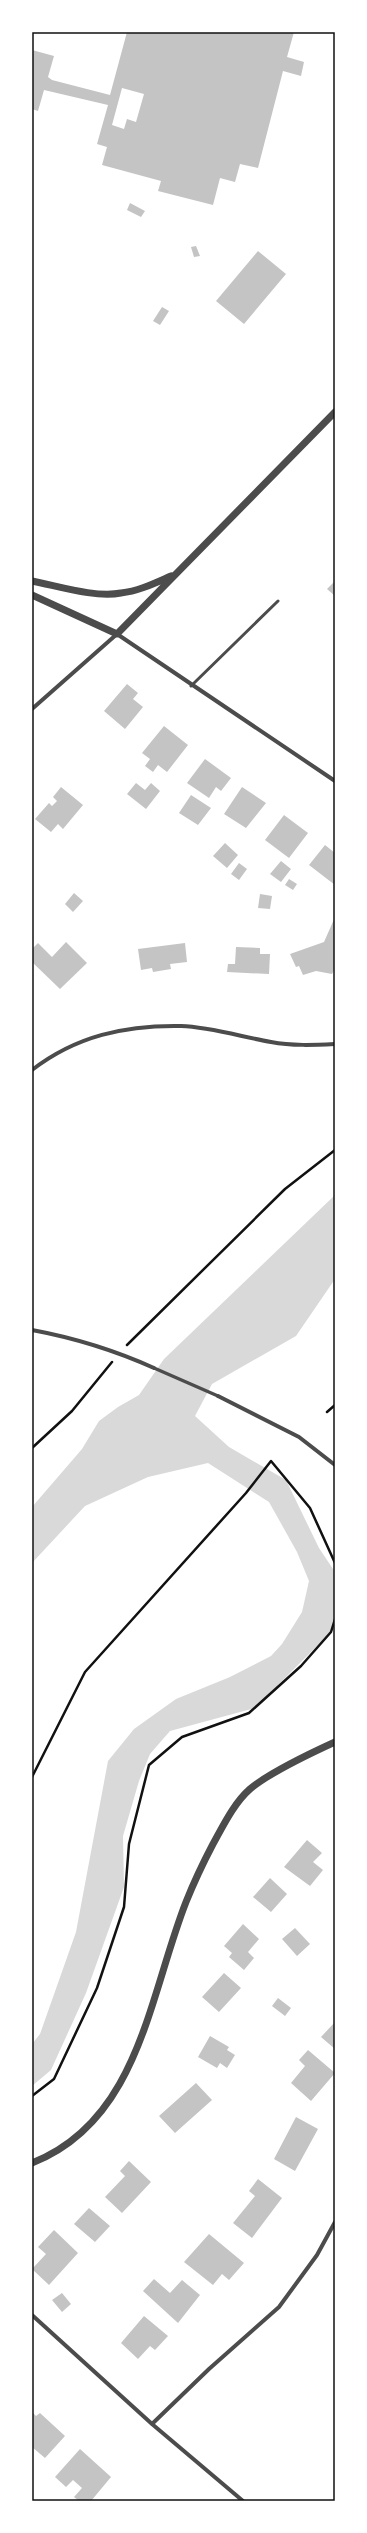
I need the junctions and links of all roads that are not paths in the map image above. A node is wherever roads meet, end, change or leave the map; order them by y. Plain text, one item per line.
1 (335, 412) edge
2 (177, 573) junction
3 (32, 581) edge
4 (32, 595) edge
5 (278, 601) dead end
6 (117, 634) junction
7 (191, 686) junction
8 (32, 709) edge
9 (335, 781) edge
10 (335, 1044) edge
11 (32, 1070) edge
12 (32, 1330) edge
13 (154, 1368) joint
14 (218, 1396) joint
15 (335, 1466) edge
16 (335, 1742) edge
17 (32, 2163) edge
18 (335, 2222) edge
19 (32, 2315) edge
20 (152, 2424) junction
21 (243, 2501) edge

1 - 2 street
2 - 3 street
2 - 6 street
4 - 6 street
5 - 7 lane
6 - 7 street
6 - 8 street
7 - 9 street
10 - 11 street
12 - 13 street
13 - 14 street
14 - 15 street
16 - 17 street
18 - 20 street
19 - 20 street
20 - 21 street

